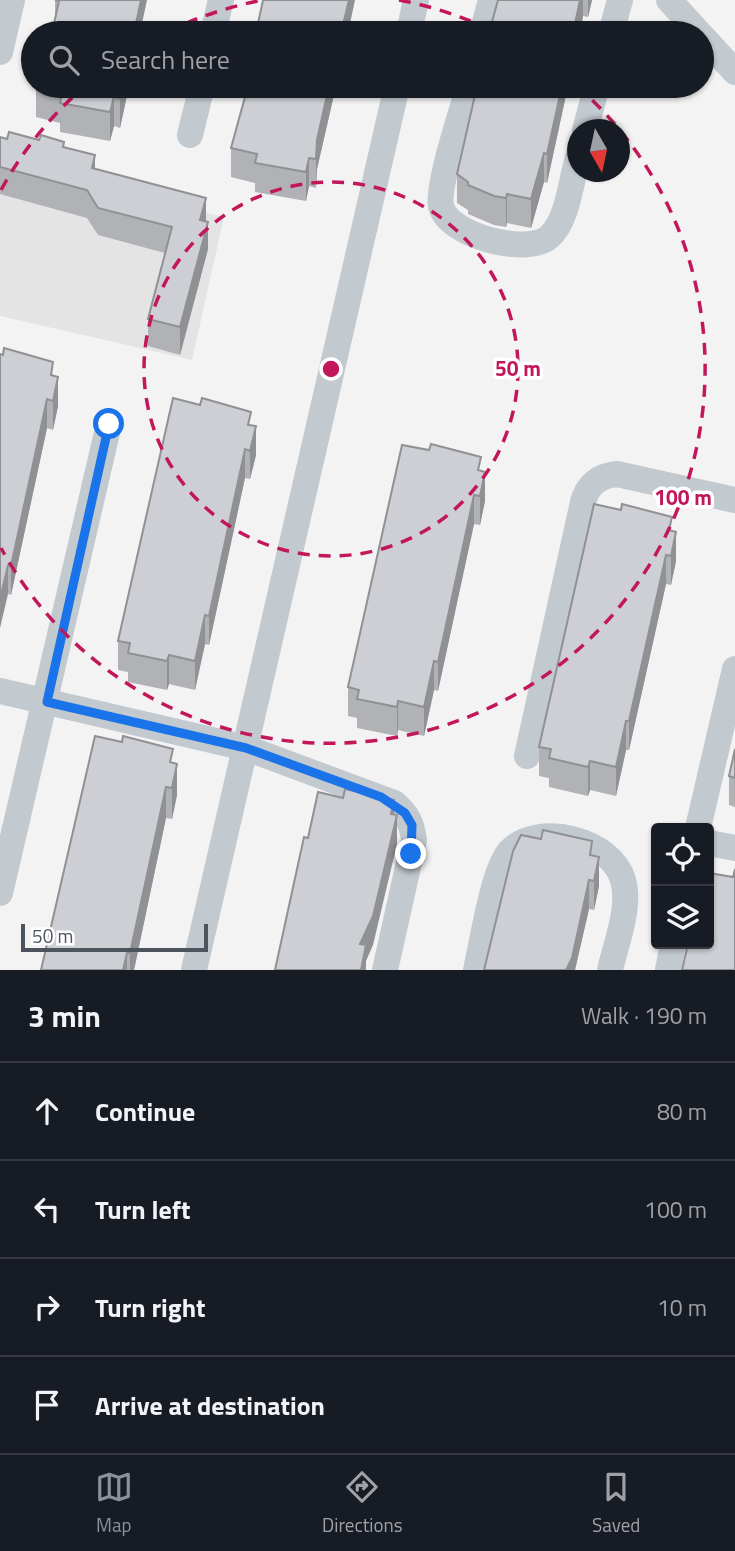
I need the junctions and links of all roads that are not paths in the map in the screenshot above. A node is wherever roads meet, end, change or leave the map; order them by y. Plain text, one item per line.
1 (12, 0) edge
2 (221, 0) edge
3 (416, 0) edge
4 (491, 0) edge
5 (620, 0) edge
6 (669, 0) edge
7 (216, 21) edge
8 (412, 21) edge
9 (485, 21) edge
10 (614, 21) edge
11 (689, 21) edge
12 (714, 49) edge
13 (0, 52) edge
14 (735, 72) edge
15 (198, 98) edge
16 (394, 98) edge
17 (466, 98) edge
18 (594, 98) edge
19 (588, 119) edge
20 (190, 135) dead end
21 (571, 182) edge
22 (109, 424) dead end
23 (735, 500) edge
24 (735, 669) edge
25 (0, 691) edge
26 (47, 702) junction
27 (246, 748) junction
28 (527, 756) dead end
29 (699, 823) edge
30 (714, 844) edge
31 (735, 848) edge
32 (0, 893) edge
33 (672, 949) edge
34 (194, 970) edge
35 (385, 970) edge
36 (476, 970) edge
37 (610, 970) edge
38 (668, 970) edge

1 - 13 street
2 - 7 street
3 - 8 street
4 - 9 street
5 - 10 street
6 - 11 street
12 - 14 street
15 - 20 street
16 - 27 street
17 - 21 street
18 - 19 street
22 - 26 street
23 - 28 street
24 - 29 street
25 - 26 street
26 - 27 street
26 - 32 street
27 - 34 street
27 - 35 street
30 - 31 street
33 - 38 street
36 - 37 street

